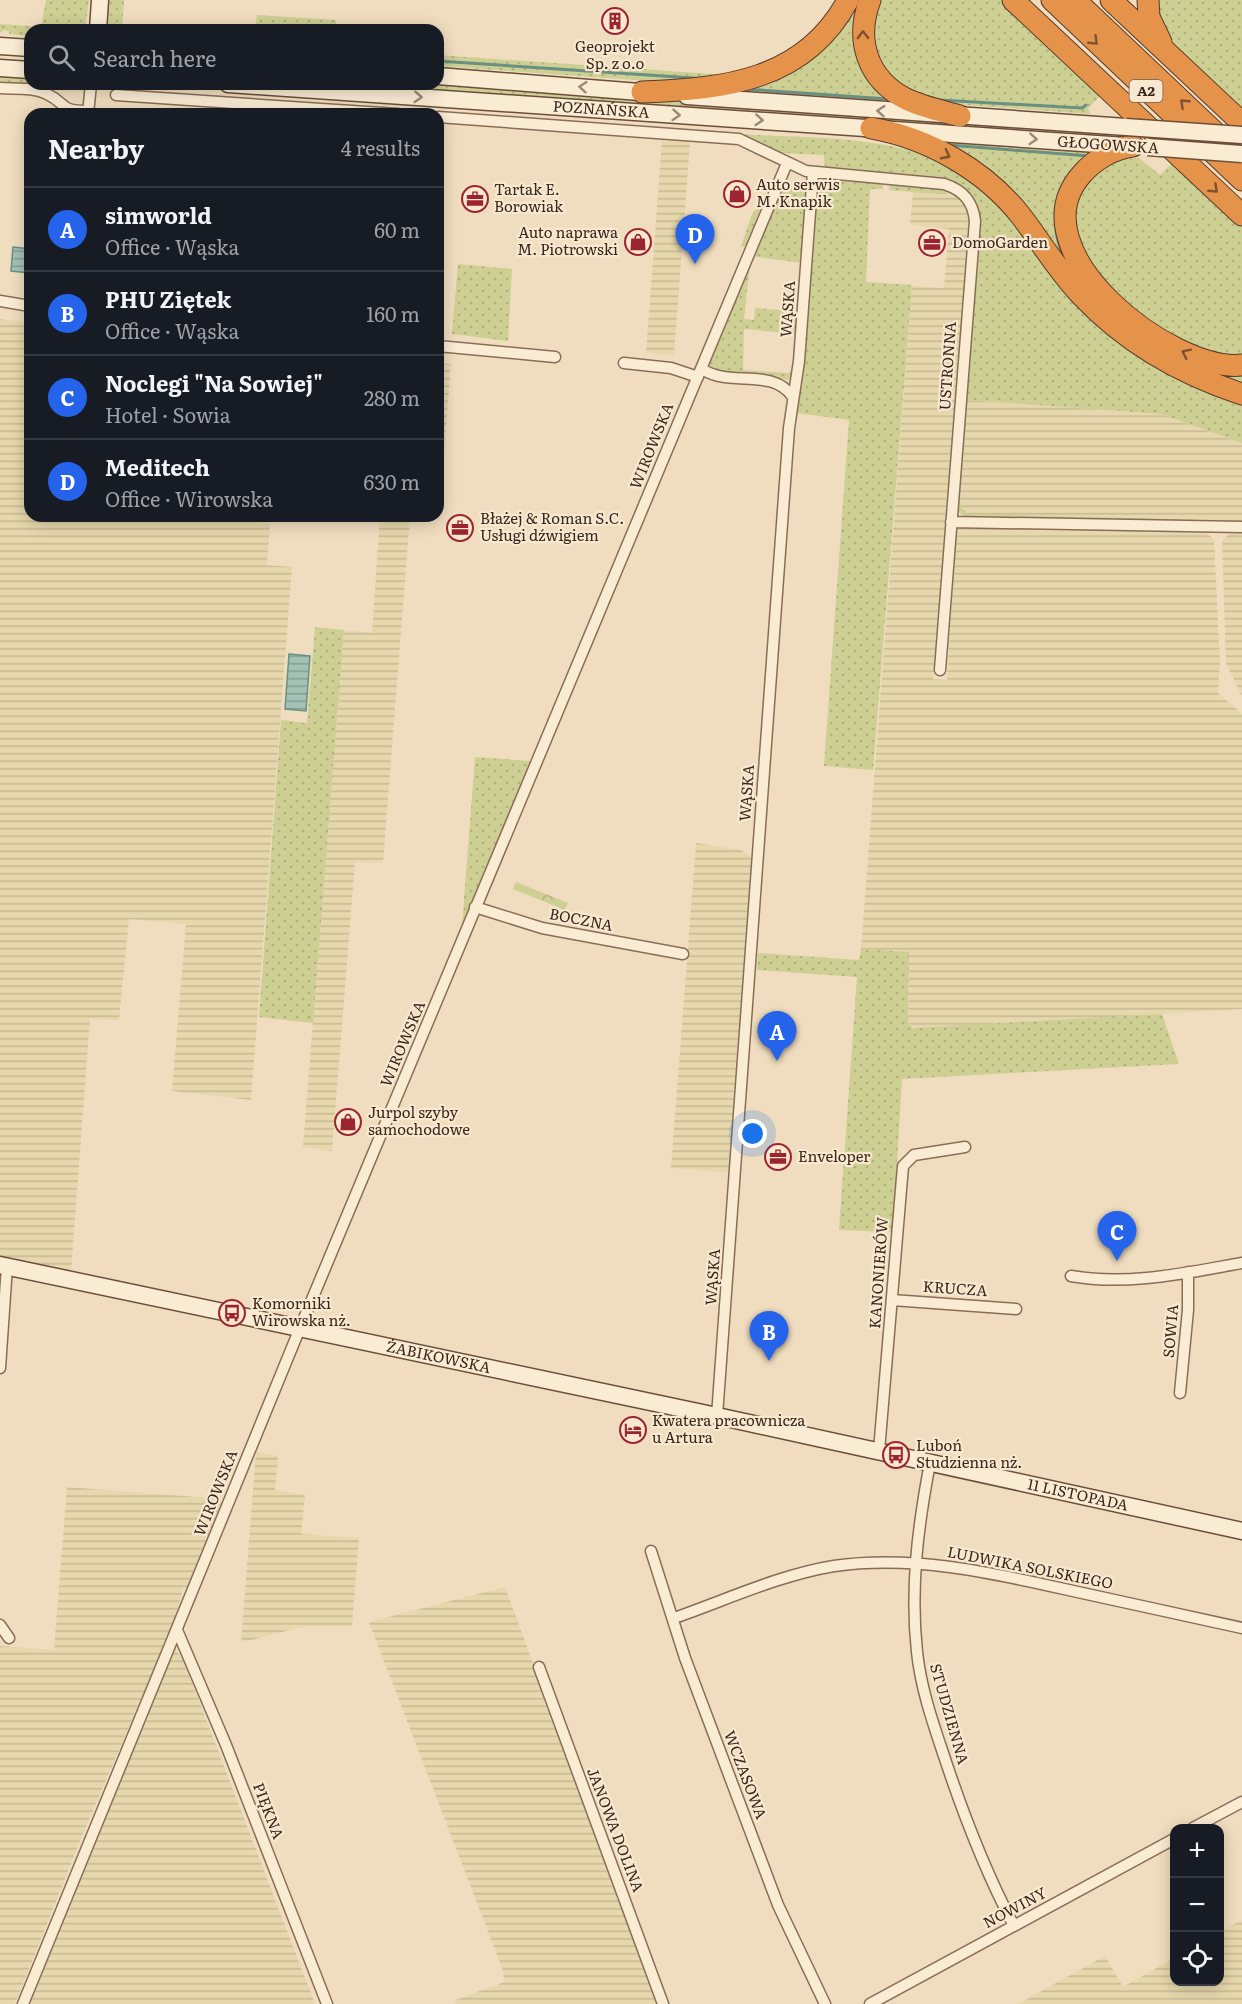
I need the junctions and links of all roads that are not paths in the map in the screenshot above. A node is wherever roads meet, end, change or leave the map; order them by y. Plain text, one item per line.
1 (100, 0) edge
2 (848, 0) edge
3 (870, 0) edge
4 (1013, 0) edge
5 (1052, 0) edge
6 (1075, 0) edge
7 (1111, 0) edge
8 (1148, 0) edge
9 (98, 24) edge
10 (0, 46) edge
11 (24, 48) edge
12 (1178, 64) junction
13 (0, 68) edge
14 (24, 70) edge
15 (444, 76) edge
16 (0, 88) edge
17 (24, 90) edge
18 (27, 90) edge
19 (90, 90) edge
20 (316, 90) edge
21 (642, 92) junction
22 (116, 95) dead end
23 (65, 108) edge
24 (88, 108) edge
25 (283, 108) edge
26 (444, 117) edge
27 (968, 117) junction
28 (1242, 123) edge
29 (871, 128) junction
30 (975, 135) joint
31 (1242, 135) edge
32 (1135, 140) junction
33 (1242, 155) edge
34 (787, 163) junction
35 (813, 172) junction
36 (1242, 180) edge
37 (1242, 215) edge
38 (0, 301) edge
39 (24, 305) edge
40 (444, 347) edge
41 (555, 357) dead end
42 (624, 363) dead end
43 (1242, 365) edge
44 (699, 373) junction
45 (1242, 394) edge
46 (793, 397) junction
47 (951, 522) junction
48 (1242, 527) edge
49 (940, 670) dead end
50 (475, 907) junction
51 (682, 954) dead end
52 (965, 1147) dead end
53 (1242, 1263) edge
54 (3, 1266) edge
55 (1188, 1272) junction
56 (1071, 1276) dead end
57 (892, 1300) junction
58 (1016, 1309) dead end
59 (300, 1328) junction
60 (0, 1368) edge
61 (1180, 1393) dead end
62 (717, 1416) junction
63 (879, 1451) junction
64 (930, 1463) junction
65 (1242, 1531) edge
66 (651, 1551) dead end
67 (915, 1563) junction
68 (674, 1618) junction
69 (0, 1625) edge
70 (1242, 1628) edge
71 (177, 1630) junction
72 (9, 1638) dead end
73 (539, 1667) dead end
74 (1242, 1802) edge
75 (1201, 1824) edge
76 (1170, 1841) edge
77 (1014, 1926) junction
78 (23, 2004) edge
79 (327, 2004) edge
80 (663, 2004) edge
81 (825, 2004) edge
82 (870, 2004) edge

1 - 9 main road
2 - 21 highway
27 -> 3 highway
4 -> 37 highway
5 -> 36 highway, A2
33 -> 6 highway, A2
7 - 12 highway
8 - 12 highway
10 - 11 main road
12 - 28 highway
13 - 14 main road
21 -> 15 main road, POZNAŃSKA
16 - 17 street
18 - 23 street
19 - 24 street
20 -> 29 main road, POZNAŃSKA
27 -> 21 main road, POZNAŃSKA
22 - 25 street
26 - 34 street
27 - 32 main road, GŁOGOWSKA
29 - 30 main road, POZNAŃSKA
29 -> 45 highway
30 -> 32 main road, GŁOGOWSKA
31 - 32 main road, GŁOGOWSKA, bridge
32 - 33 main road, GŁOGOWSKA, bridge
43 -> 32 highway
34 - 35 street
34 - 44 street, WIROWSKA
35 - 46 street, WĄSKA
35 - 47 street, USTRONNA
38 - 39 street
40 - 41 street
42 - 44 street
44 - 46 street
44 - 50 street, WIROWSKA
46 - 62 street, WĄSKA
47 - 48 street
47 - 49 street, USTRONNA
50 - 51 street, BOCZNA
50 - 59 street, WIROWSKA
52 - 57 street, KANONIERÓW
53 - 55 street
54 - 59 main road, ŻABIKOWSKA
54 - 60 street
55 - 56 street
55 - 61 street, SOWIA
57 - 58 street, KRUCZA
57 - 63 street, KANONIERÓW
59 - 62 main road, ŻABIKOWSKA
59 - 71 street, WIROWSKA
62 - 63 main road, ŻABIKOWSKA
63 - 64 main road, 11 LISTOPADA
64 - 65 main road, 11 LISTOPADA
64 - 67 street, STUDZIENNA
66 - 68 street, WCZASOWA
67 - 68 street, LUDWIKA SOLSKIEGO
67 - 70 street, LUDWIKA SOLSKIEGO
67 - 77 street, STUDZIENNA
68 - 81 street, WCZASOWA
69 - 72 street
71 - 78 street, WIROWSKA
71 - 79 street, PIĘKNA
73 - 80 street, JANOWA DOLINA
74 - 75 street
76 - 77 street, NOWINY
77 - 82 street, NOWINY

